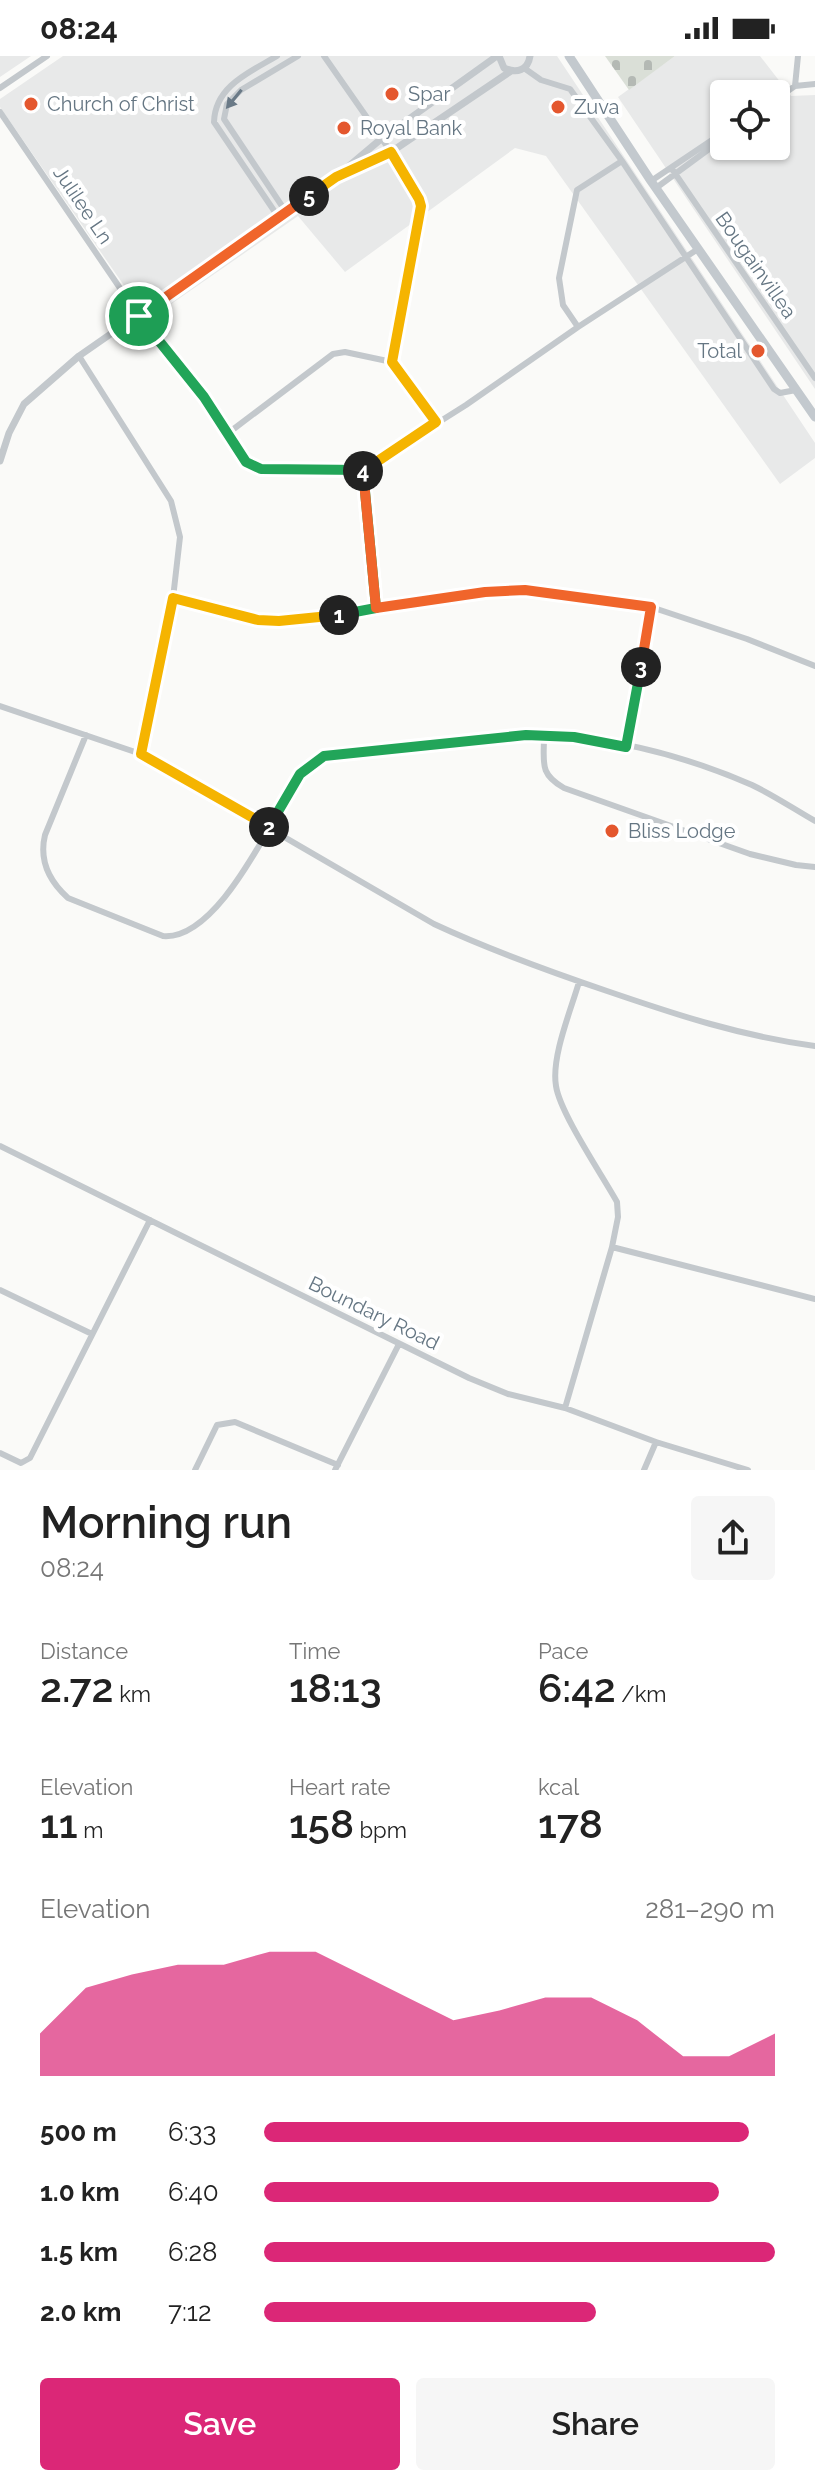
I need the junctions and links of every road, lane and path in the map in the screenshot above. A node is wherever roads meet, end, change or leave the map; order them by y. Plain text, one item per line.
1 (47, 56) edge
2 (277, 56) edge
3 (298, 56) edge
4 (324, 56) edge
5 (498, 56) edge
6 (530, 56) edge
7 (569, 56) edge
8 (798, 56) edge
9 (259, 67) junction
10 (524, 68) junction
11 (511, 71) junction
12 (264, 76) junction
13 (815, 84) edge
14 (795, 86) junction
15 (0, 88) edge
16 (790, 89) edge
17 (434, 101) junction
18 (0, 112) edge
19 (444, 116) junction
20 (236, 137) junction
21 (381, 139) junction
22 (228, 143) junction
23 (710, 145) edge
24 (391, 152) junction
25 (622, 161) junction
26 (674, 171) junction
27 (336, 177) junction
28 (654, 185) junction
29 (282, 215) junction
30 (698, 249) junction
31 (685, 258) junction
32 (139, 316) junction
33 (578, 327) junction
34 (79, 356) junction
35 (392, 362) junction
36 (815, 378) edge
37 (796, 390) junction
38 (815, 417) edge
39 (436, 422) junction
40 (227, 434) junction
41 (0, 461) edge
42 (363, 470) junction
43 (173, 598) junction
44 (651, 607) junction
45 (376, 608) junction
46 (815, 666) edge
47 (0, 706) edge
48 (86, 735) junction
49 (544, 736) junction
50 (626, 747) junction
51 (141, 754) junction
52 (815, 821) edge
53 (269, 828) junction
54 (815, 867) edge
55 (579, 982) junction
56 (815, 1046) edge
57 (0, 1146) edge
58 (150, 1220) junction
59 (612, 1247) junction
60 (0, 1290) edge
61 (815, 1299) edge
62 (92, 1334) junction
63 (399, 1344) junction
64 (565, 1408) junction
65 (656, 1442) junction
66 (0, 1453) edge
67 (336, 1467) edge
68 (195, 1470) edge
69 (644, 1470) edge
70 (748, 1470) edge

1 - 15 street
2 - 9 street
3 - 12 street
4 - 21 street
5 - 11 street
5 - 17 street
6 - 10 street
7 - 28 highway
8 - 14 street
9 - 12 street
9 - 22 street
10 - 11 street
10 - 25 street
11 - 19 street
12 -> 20 street
13 - 14 street
14 - 16 street
17 - 19 street
17 - 21 street
18 - 32 street, Julilee Ln
19 - 24 street
20 - 22 street
20 - 29 street
21 - 24 street
21 - 27 street
22 - 29 street
23 - 26 street
24 - 27 street
24 - 35 street
25 - 31 street
25 - 33 street
26 - 28 street
26 - 36 street, Bougainvillea
27 - 29 street
28 - 30 highway
29 - 32 street
30 - 31 street
30 - 37 highway
31 - 33 street
31 - 37 street
32 - 34 street
32 - 40 street, Julilee Ln
33 - 39 street
34 - 41 street
34 - 43 street
35 - 39 street
35 - 40 street
37 - 38 highway
39 - 42 street
40 - 42 street, Julilee Ln
42 - 45 street
43 - 45 street
43 - 51 street
44 - 45 street
44 - 46 street
44 - 50 street
47 - 48 street
48 - 51 street
48 - 53 street
49 - 50 street
49 - 53 street
49 - 54 street
50 - 52 street
51 - 53 street
53 - 55 street
55 - 56 street
55 - 59 street
57 - 58 street, Boundary Road
58 - 62 street
58 - 63 street, Boundary Road
59 - 61 street
59 - 64 street
60 - 62 street
62 - 66 street
63 - 64 street, Boundary Road
63 - 67 street
64 - 65 street, Boundary Road
65 - 69 street
65 - 70 street, Boundary Road
67 - 68 street

